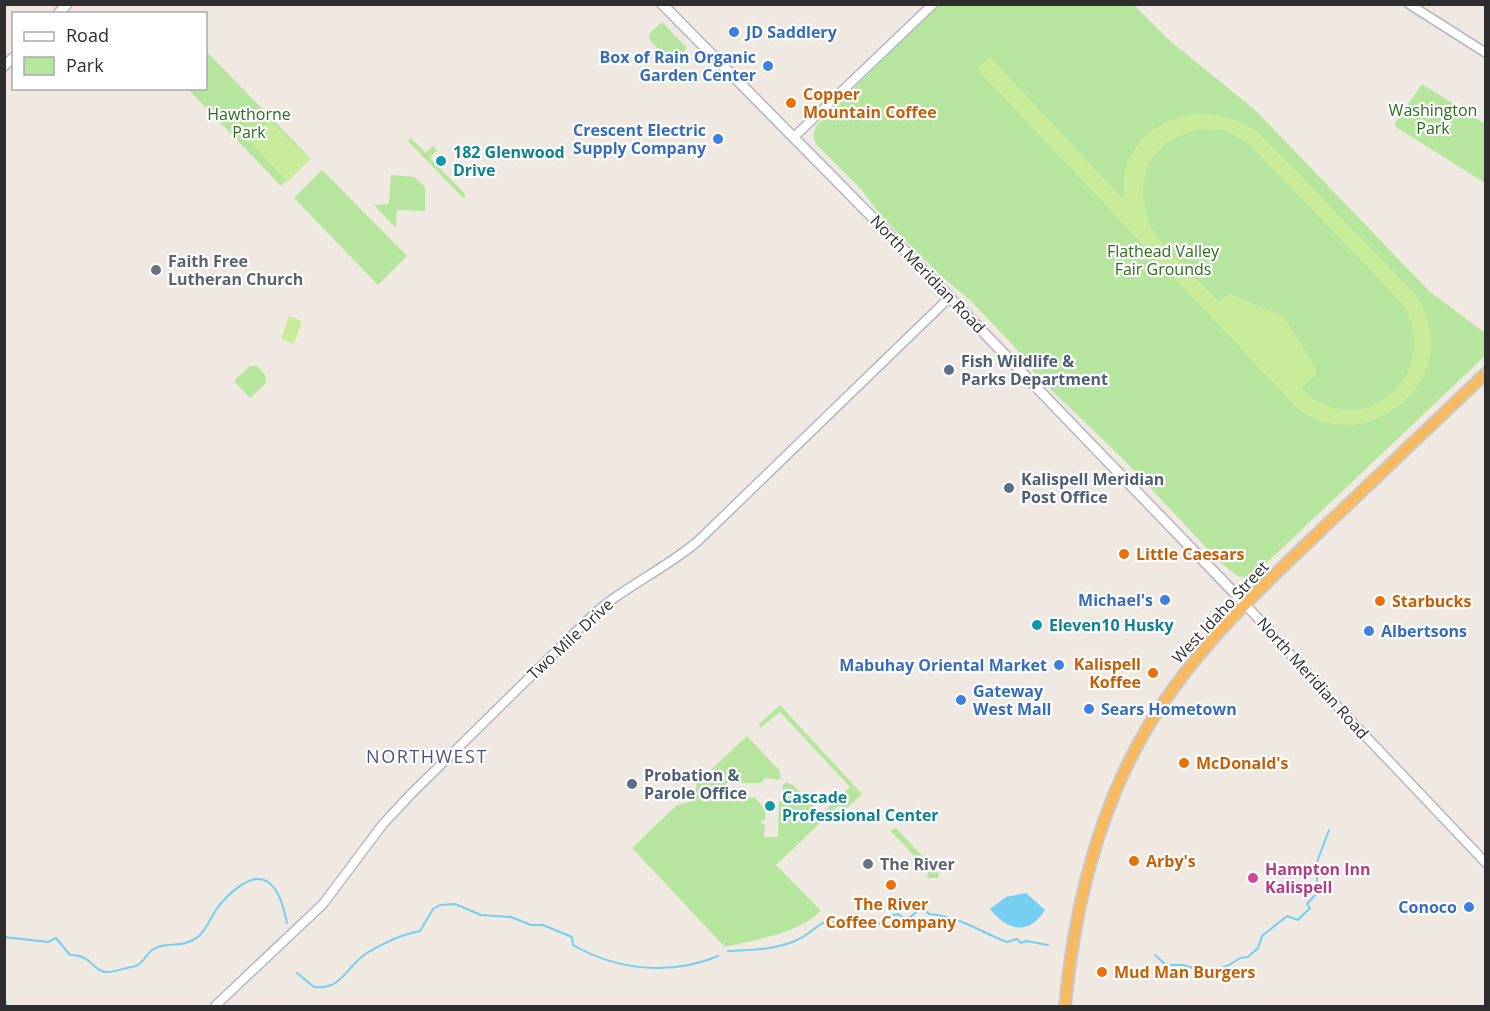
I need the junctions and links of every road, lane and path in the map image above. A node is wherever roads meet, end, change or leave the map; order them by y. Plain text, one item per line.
1 (662, 4) edge
2 (933, 4) edge
3 (1409, 4) edge
4 (1485, 53) edge
5 (794, 137) junction
6 (950, 297) junction
7 (1485, 373) edge
8 (1245, 604) junction
9 (1485, 863) edge
10 (215, 1006) edge
11 (1065, 1006) edge

1 - 5 main road, North Meridian Road
2 - 5 street
3 - 4 street
5 - 6 main road, North Meridian Road
6 - 8 main road, North Meridian Road
6 - 10 street, Two Mile Drive
7 - 8 highway, West Idaho Street
8 - 9 street, North Meridian Road
8 - 11 highway, West Idaho Street

